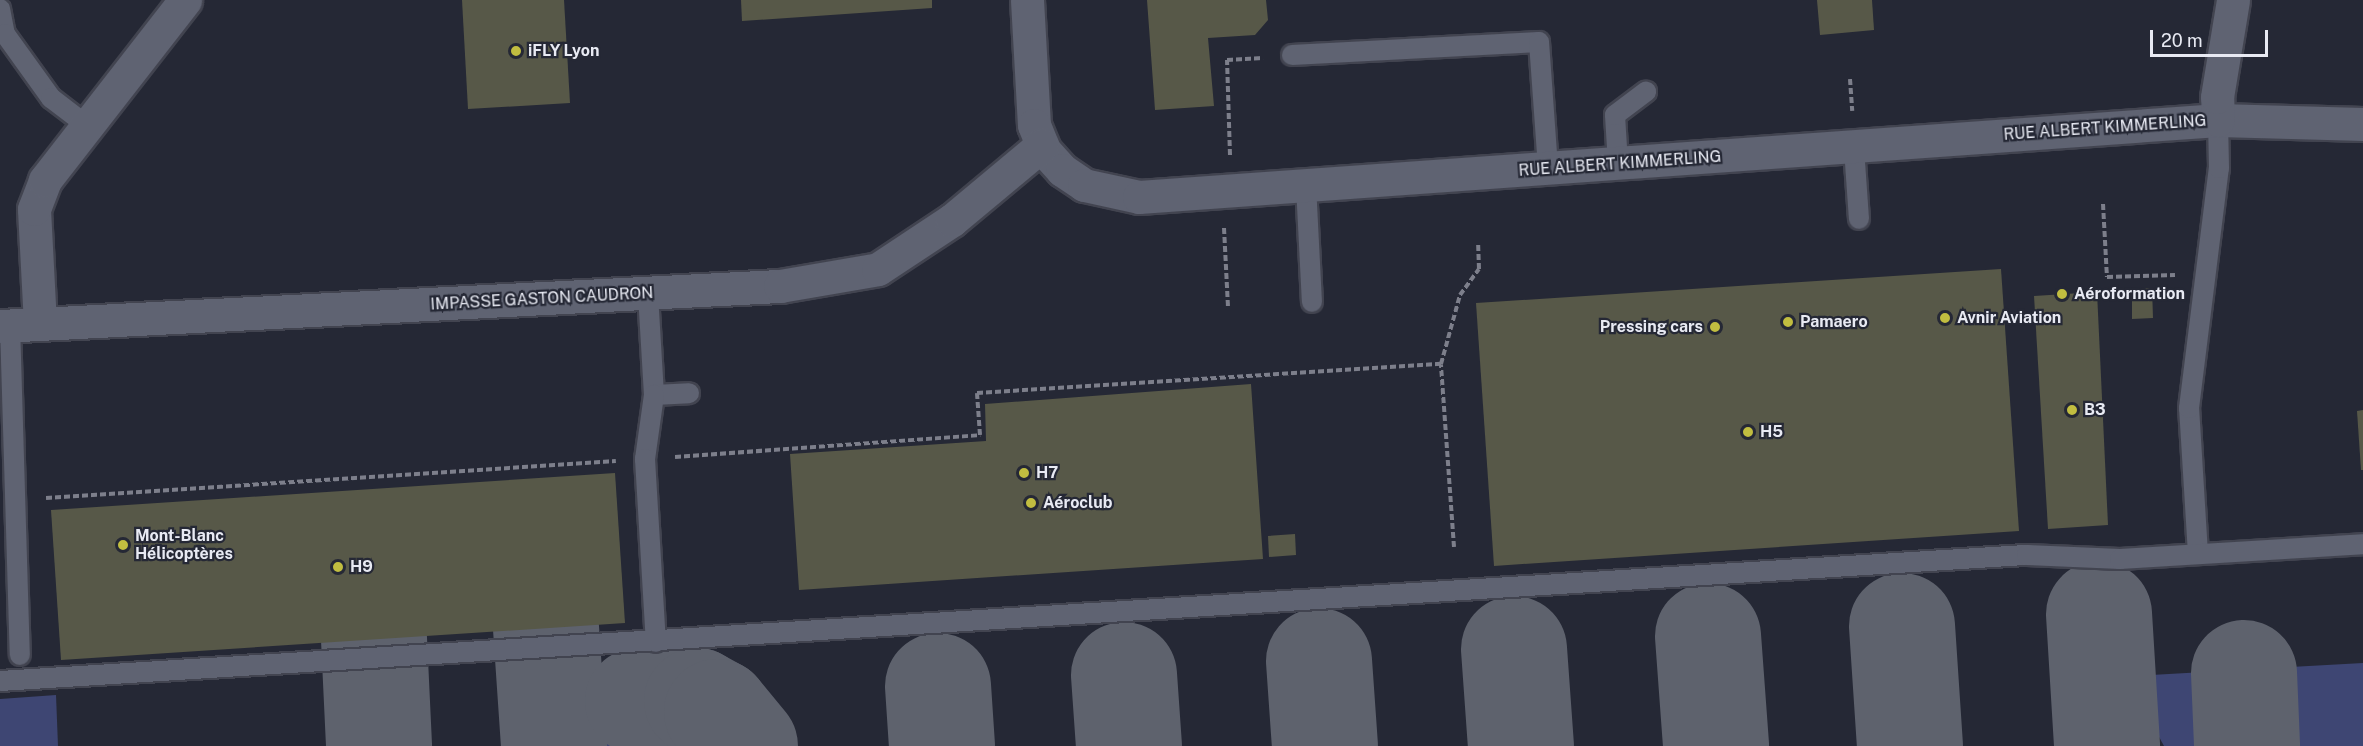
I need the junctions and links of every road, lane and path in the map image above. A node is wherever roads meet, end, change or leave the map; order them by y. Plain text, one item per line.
1 (185, 0) edge
2 (1027, 0) edge
3 (2233, 0) edge
4 (0, 9) edge
5 (1292, 56) dead end
6 (1646, 92) dead end
7 (2218, 120) junction
8 (85, 124) junction
9 (2363, 124) edge
10 (1042, 145) junction
11 (1854, 147) junction
12 (1618, 164) junction
13 (1548, 168) junction
14 (1306, 185) junction
15 (2103, 204) dead end
16 (1858, 219) dead end
17 (1478, 244) dead end
18 (2206, 275) junction
19 (648, 294) junction
20 (1312, 302) dead end
21 (16, 325) edge
22 (1441, 364) junction
23 (689, 393) dead end
24 (654, 394) junction
25 (645, 459) junction
26 (13, 500) junction
27 (2363, 544) edge
28 (1454, 548) dead end
29 (2198, 554) junction
30 (656, 642) junction
31 (20, 655) dead end
32 (0, 681) edge

1 - 8 street
2 - 10 street, RUE ALBERT KIMMERLING
3 - 7 street
4 - 8 lane
5 - 13 lane
6 - 12 lane
7 - 9 street, RUE ALBERT KIMMERLING
7 - 11 street, RUE ALBERT KIMMERLING
7 - 18 lane
8 - 21 street
10 - 14 street, RUE ALBERT KIMMERLING
10 - 19 street, IMPASSE GASTON CAUDRON
11 - 12 street, RUE ALBERT KIMMERLING
11 - 16 lane
12 - 13 street, RUE ALBERT KIMMERLING
13 - 14 street, RUE ALBERT KIMMERLING
14 - 20 lane
15 - 18 path
17 - 22 path
18 - 29 lane
19 - 21 street, IMPASSE GASTON CAUDRON
19 - 24 lane
21 - 26 lane
22 - 25 path
22 - 28 path
23 - 24 lane
24 - 25 lane
25 - 26 path
25 - 30 lane
26 - 31 lane
27 - 29 lane
29 - 30 lane
30 - 32 lane

